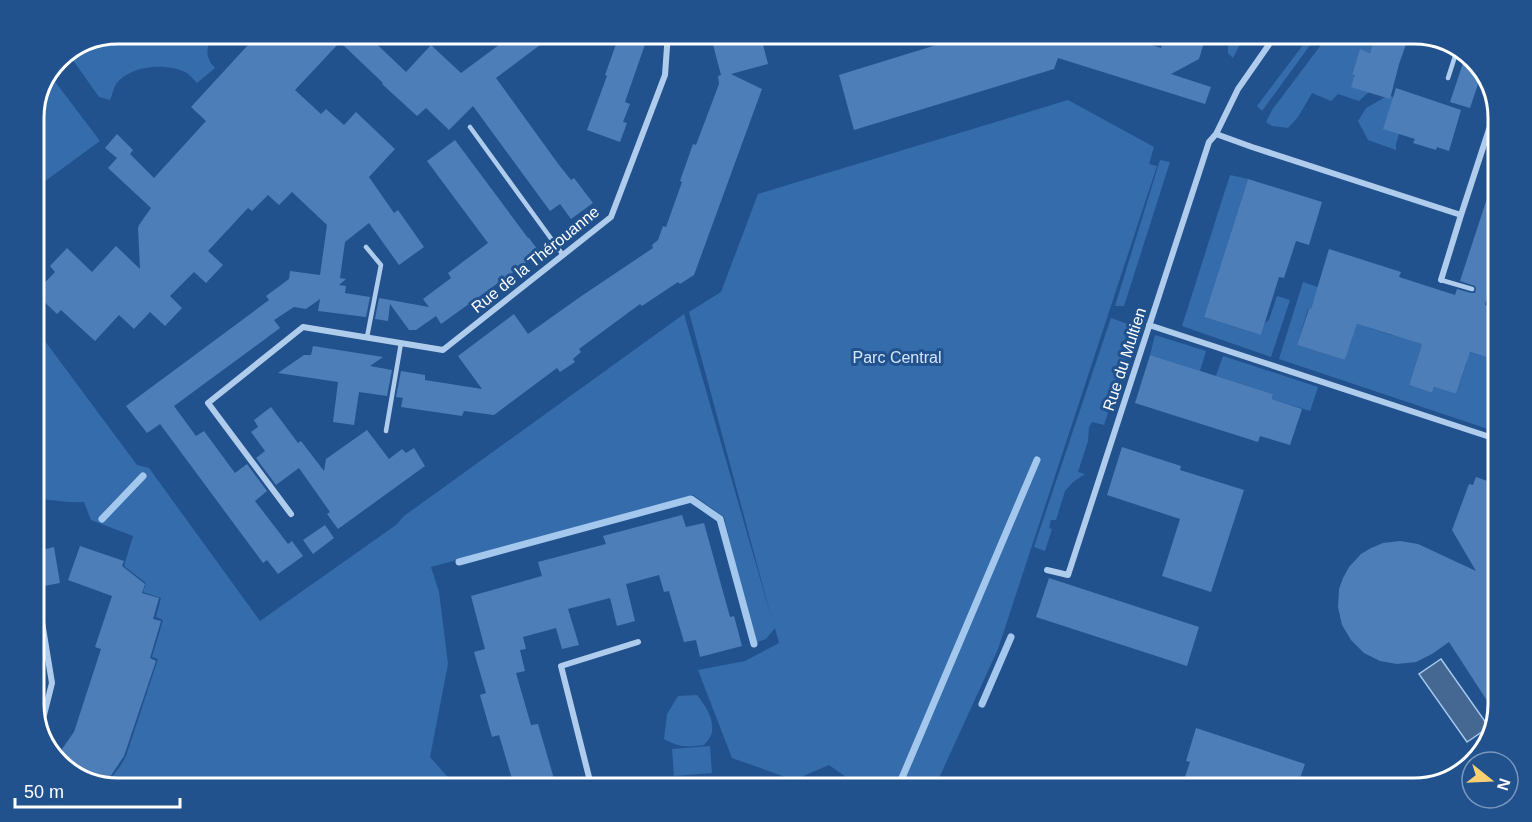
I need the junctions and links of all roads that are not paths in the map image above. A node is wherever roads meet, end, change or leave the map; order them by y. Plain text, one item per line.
1 (667, 44) edge
2 (1269, 44) edge
3 (1455, 56) edge
4 (1448, 78) dead end
5 (470, 127) dead end
6 (1488, 132) edge
7 (1216, 134) junction
8 (1461, 215) junction
9 (366, 247) dead end
10 (563, 255) junction
11 (1441, 280) joint
12 (1472, 289) dead end
13 (1149, 324) junction
14 (367, 337) junction
15 (401, 343) junction
16 (386, 431) dead end
17 (1488, 436) edge
18 (291, 514) dead end
19 (1047, 570) dead end
20 (44, 634) edge
21 (638, 642) dead end
22 (44, 713) edge
23 (589, 778) edge

1 - 10 street, Rue de la Thérouanne
2 - 7 street, Rue du Multien
3 - 4 lane
5 - 10 lane
6 - 8 street
7 - 8 street
7 - 13 street, Rue du Multien
8 - 11 street
9 - 14 lane
10 - 15 street, Rue de la Thérouanne
11 - 12 lane
13 - 17 street
13 - 19 street, Rue du Multien
14 - 15 street, Rue de la Thérouanne
14 - 18 street, Rue de la Thérouanne
15 - 16 lane
20 - 22 street
21 - 23 street

